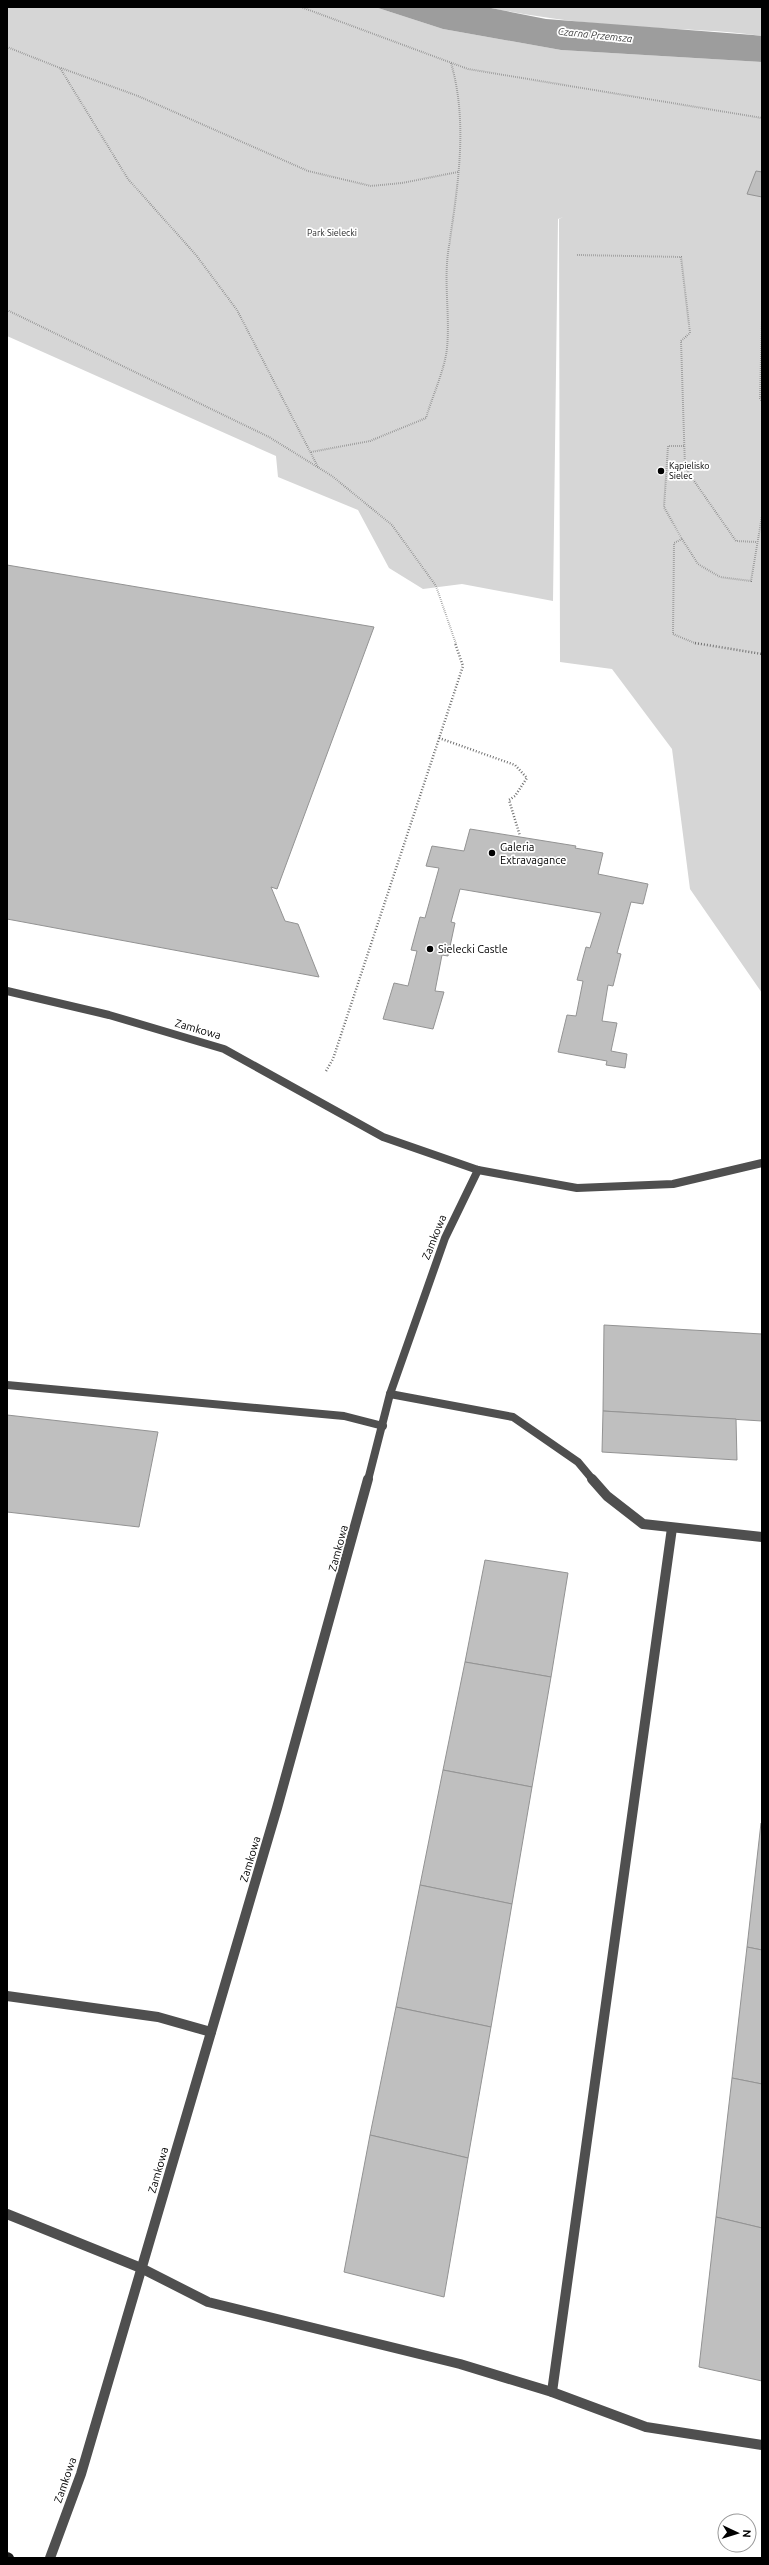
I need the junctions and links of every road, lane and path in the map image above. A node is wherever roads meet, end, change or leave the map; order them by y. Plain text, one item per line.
1 (301, 7) edge
2 (7, 47) edge
3 (451, 63) junction
4 (60, 68) junction
5 (762, 118) edge
6 (458, 172) junction
7 (578, 255) dead end
8 (7, 310) edge
9 (762, 320) edge
10 (762, 402) edge
11 (684, 446) junction
12 (311, 452) junction
13 (319, 468) junction
14 (762, 516) edge
15 (682, 539) junction
16 (757, 542) junction
17 (762, 654) edge
18 (439, 738) junction
19 (520, 836) dead end
20 (7, 991) edge
21 (311, 1095) junction
22 (762, 1163) edge
23 (478, 1170) junction
24 (7, 1385) edge
25 (390, 1394) junction
26 (383, 1426) junction
27 (672, 1528) junction
28 (762, 1537) edge
29 (7, 1996) edge
30 (211, 2032) junction
31 (7, 2214) edge
32 (142, 2268) junction
33 (552, 2392) junction
34 (762, 2444) edge
35 (50, 2558) edge

1 - 3 path
2 - 4 path
3 - 5 path
3 - 6 path
4 - 6 path
4 - 12 path
6 - 12 path
7 - 11 path
8 - 13 path
9 - 10 path
11 - 15 path
11 - 16 path
12 - 13 path
13 - 18 path
14 - 16 path
15 - 16 path
15 - 17 path
18 - 19 path
18 - 21 path
20 - 21 street, Zamkowa
21 - 23 street, Zamkowa
22 - 23 street, Zamkowa
23 - 25 street, Zamkowa
24 - 26 street
25 - 26 street, Zamkowa
25 - 27 street
26 - 30 street, Zamkowa
27 - 28 street
27 - 33 street
29 - 30 street
30 - 32 street, Zamkowa
31 - 32 street
32 - 33 street
32 - 35 street, Zamkowa
33 - 34 street

